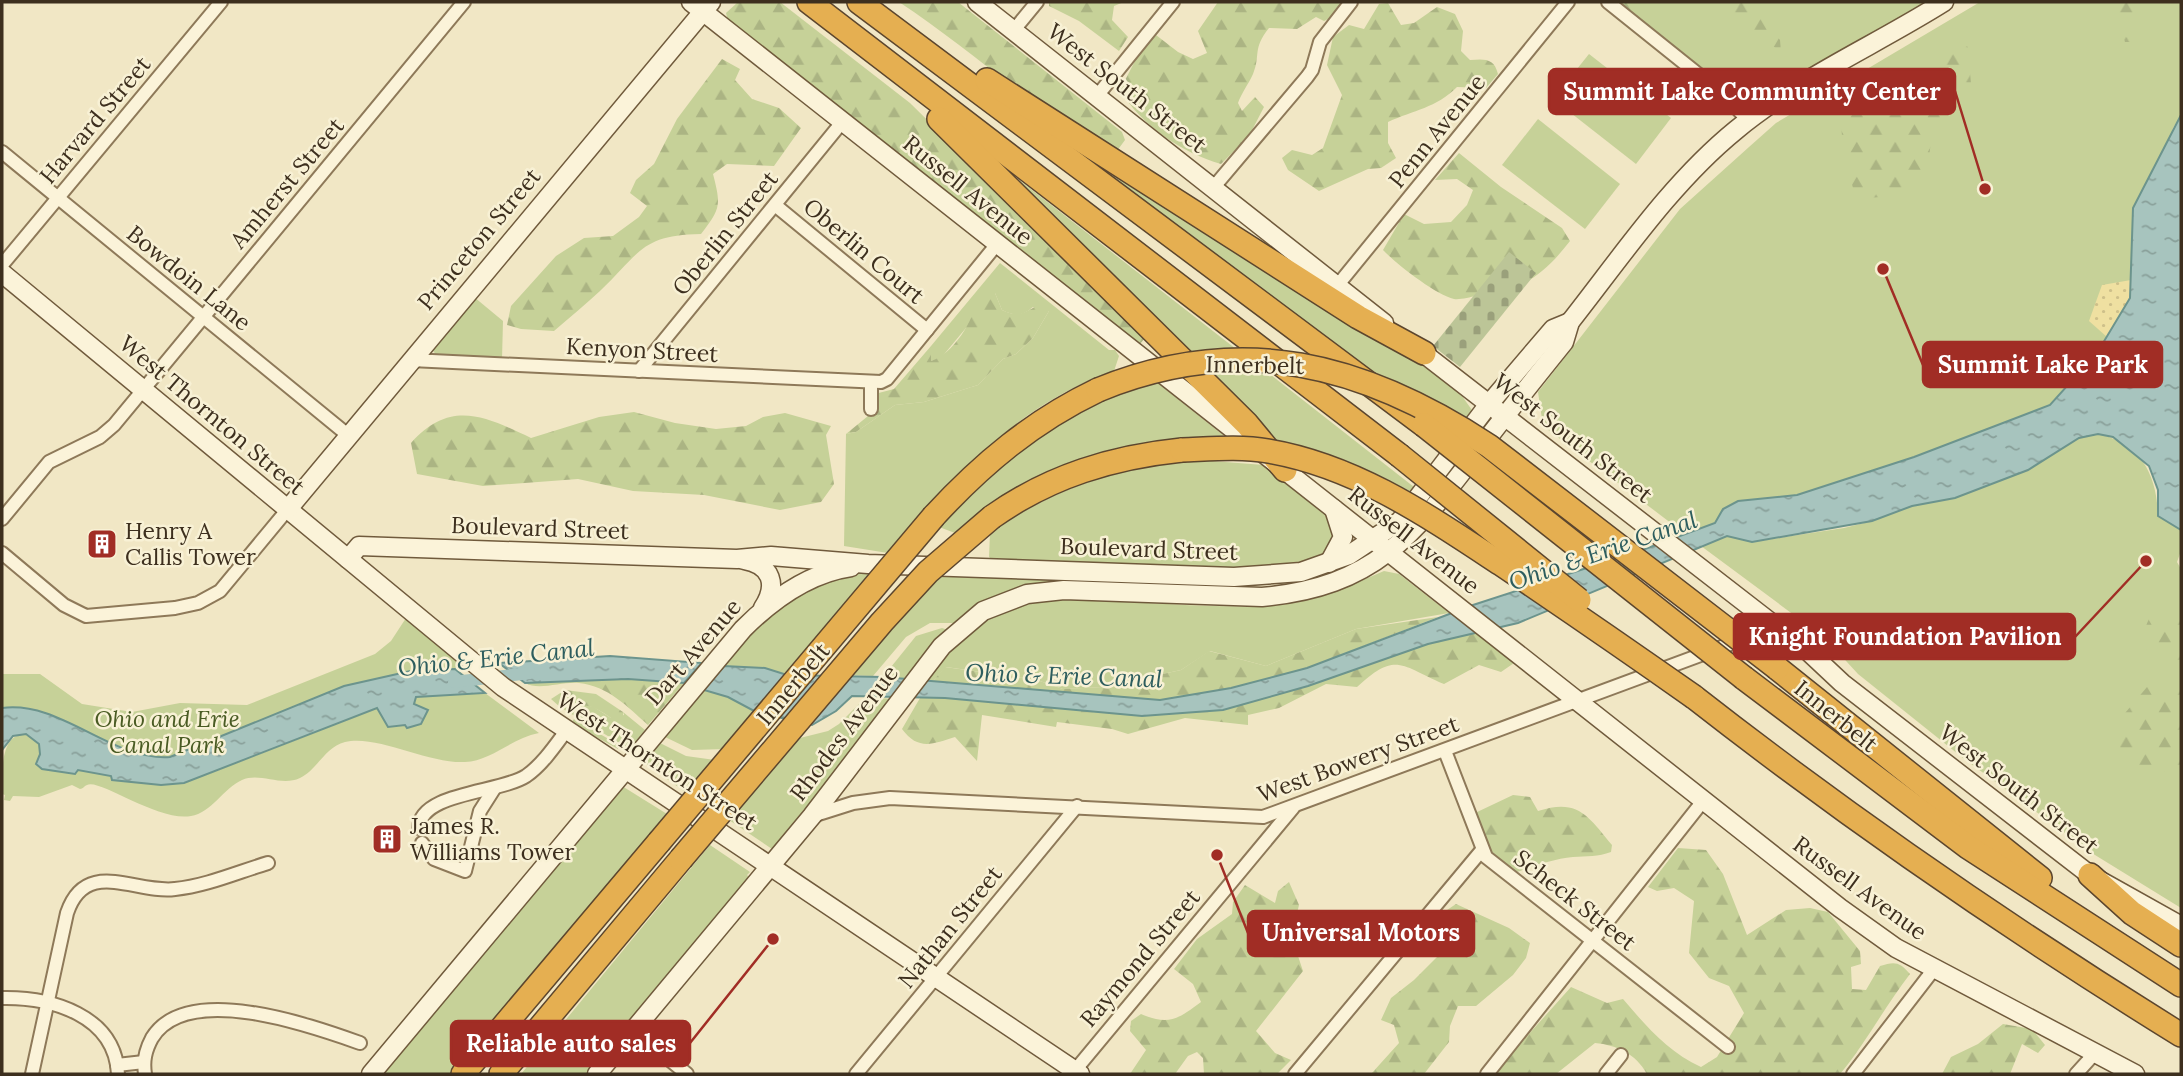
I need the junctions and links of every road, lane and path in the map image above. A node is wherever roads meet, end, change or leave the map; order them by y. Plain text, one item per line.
1 (221, 2) edge
2 (464, 2) edge
3 (807, 2) edge
4 (859, 2) edge
5 (868, 2) edge
6 (977, 2) edge
7 (1037, 2) edge
8 (1173, 2) edge
9 (1351, 2) edge
10 (1568, 2) edge
11 (1608, 2) edge
12 (1944, 2) edge
13 (701, 5) edge
14 (1014, 30) junction
15 (1097, 96) junction
16 (1748, 120) junction
17 (843, 121) junction
18 (2, 152) edge
19 (1213, 188) junction
20 (58, 198) junction
21 (775, 205) junction
22 (997, 244) junction
23 (2, 265) edge
24 (2, 273) edge
25 (1337, 286) junction
26 (203, 317) junction
27 (1570, 321) junction
28 (927, 330) junction
29 (1424, 353) junction
30 (411, 360) junction
31 (639, 371) junction
32 (871, 382) junction
33 (142, 391) junction
34 (1489, 404) junction
35 (871, 409) dead end
36 (1505, 416) junction
37 (349, 436) junction
38 (1285, 470) junction
39 (288, 509) junction
40 (1334, 509) junction
41 (2, 519) edge
42 (1374, 541) junction
43 (1390, 553) junction
44 (2, 554) edge
45 (348, 559) junction
46 (737, 559) junction
47 (1329, 563) junction
48 (868, 564) junction
49 (1009, 599) joint
50 (762, 610) junction
51 (1776, 627) junction
52 (1694, 697) junction
53 (1580, 702) junction
54 (566, 731) junction
55 (1445, 751) junction
56 (624, 769) junction
57 (494, 789) junction
58 (1703, 801) junction
59 (1294, 805) junction
60 (1077, 806) junction
61 (812, 816) junction
62 (419, 828) dead end
63 (422, 843) dead end
64 (1482, 850) junction
65 (268, 863) dead end
66 (772, 865) junction
67 (2090, 875) junction
68 (2181, 926) edge
69 (1593, 940) junction
70 (2181, 945) edge
71 (2155, 968) junction
72 (1934, 969) junction
73 (936, 976) junction
74 (2181, 985) edge
75 (2, 998) edge
76 (48, 1001) junction
77 (633, 1030) junction
78 (2181, 1035) edge
79 (360, 1043) dead end
80 (1728, 1047) dead end
81 (2095, 1053) junction
82 (1621, 1055) dead end
83 (145, 1068) edge
84 (118, 1070) edge
85 (1076, 1073) edge
86 (32, 1074) edge
87 (371, 1074) edge
88 (463, 1074) edge
89 (501, 1074) edge
90 (597, 1074) edge
91 (687, 1074) edge
92 (856, 1074) edge
93 (1295, 1074) edge
94 (1487, 1074) edge
95 (1606, 1074) edge
96 (1853, 1074) edge
97 (2076, 1074) edge
98 (2135, 1074) edge

1 - 20 street, Harvard Street
2 - 26 street, Amherst Street
3 - 38 highway
3 - 52 highway, bridge
4 - 71 highway, bridge
5 - 29 highway
6 - 14 main road, West South Street
7 - 14 street
8 - 15 street
9 - 19 street
10 - 25 street, Penn Avenue
11 - 16 street
12 - 16 main road
13 - 17 main road, Russell Avenue
13 - 30 main road, Princeton Street
14 - 15 main road, West South Street
15 - 19 main road, West South Street
16 - 27 main road
17 - 21 street, Oberlin Street
17 - 22 main road, Russell Avenue
18 - 20 street, Bowdoin Lane
19 - 25 main road, West South Street
20 - 23 street, Harvard Street
20 - 26 street, Bowdoin Lane
21 - 28 street, Oberlin Court
21 - 31 street, Oberlin Street
22 - 28 street
22 - 38 main road, Russell Avenue
24 - 33 main road, West Thornton Street
25 - 29 main road, West South Street
26 - 33 street, Amherst Street
26 - 37 street, Bowdoin Lane
27 - 34 main road, Boulevard Street
27 - 36 main road, Boulevard Street
28 - 32 street
29 - 34 main road, West South Street
30 - 31 street, Kenyon Street
30 - 37 main road, Princeton Street
31 - 32 street, Kenyon Street
32 - 35 street
33 - 39 main road, West Thornton Street
33 - 41 street, Amherst Street
34 - 36 main road, West South Street
34 - 42 main road, Boulevard Street
36 - 43 main road, Boulevard Street
36 - 51 main road, West South Street
37 - 39 main road, Princeton Street
38 - 40 main road, Russell Avenue
39 - 44 street
39 - 45 main road, West Thornton Street
40 - 42 main road, Russell Avenue
40 - 47 main road
42 - 43 main road, Russell Avenue
42 - 47 main road, Boulevard Street
43 - 49 main road, Boulevard Street
43 - 53 main road, Russell Avenue
45 - 46 main road, Boulevard Street
45 - 54 main road, West Thornton Street
46 - 48 main road, Boulevard Street
46 - 50 main road, Boulevard Street
47 - 48 main road, Boulevard Street
48 - 50 main road, Dart Avenue
49 - 61 main road, Rhodes Avenue
50 - 56 main road, Dart Avenue
51 - 53 street, West Bowery Street
51 - 67 main road, West South Street
52 - 78 highway
52 - 89 highway, Innerbelt, bridge
53 - 55 street, West Bowery Street
53 - 58 main road, Russell Avenue
54 - 56 main road, West Thornton Street
54 - 57 street
55 - 59 street, West Bowery Street
55 - 64 street, Scheck Street
56 - 66 main road, West Thornton Street
56 - 87 main road, Dart Avenue
57 - 62 street
57 - 63 street
58 - 69 street
58 - 72 main road, Russell Avenue
59 - 60 street, West Bowery Street
59 - 85 street, Raymond Street
60 - 61 street, West Bowery Street
60 - 73 street, Nathan Street
61 - 66 main road, Rhodes Avenue
64 - 69 street, Scheck Street
64 - 93 street
65 - 76 street
66 - 73 main road, West Thornton Street
66 - 77 main road, Rhodes Avenue
67 - 68 main road, West South Street
67 - 70 highway
69 - 80 street, Scheck Street
69 - 94 street
71 - 74 highway
71 - 88 highway, Innerbelt, bridge
72 - 81 main road, Russell Avenue
72 - 96 street
73 - 85 main road, West Thornton Street
73 - 92 street, Nathan Street
75 - 76 street
76 - 84 street
76 - 86 street
77 - 90 main road, Rhodes Avenue
77 - 91 street
79 - 83 street
81 - 97 street
81 - 98 main road, Russell Avenue
82 - 95 street
83 - 84 street

